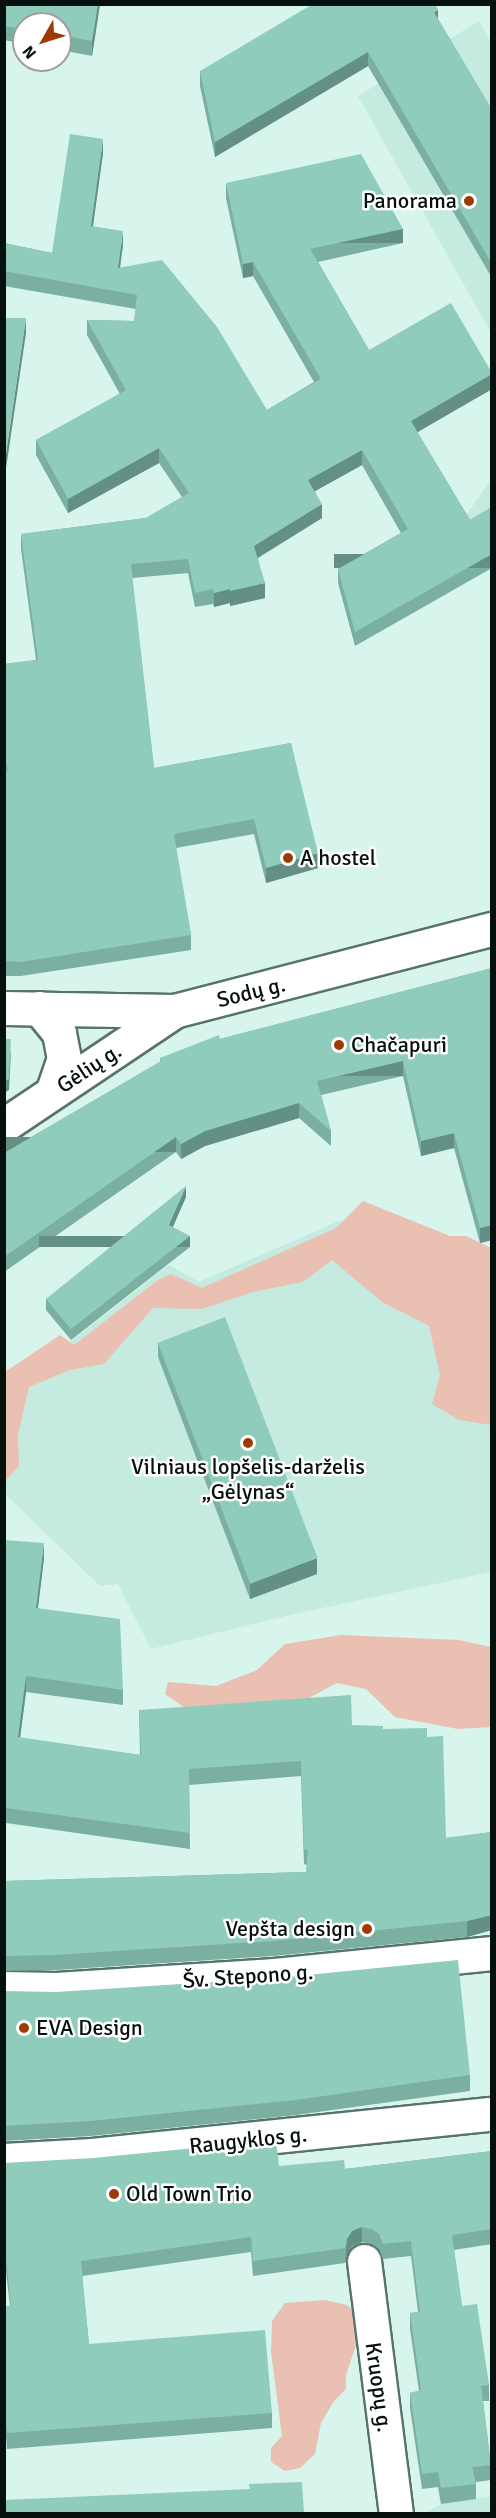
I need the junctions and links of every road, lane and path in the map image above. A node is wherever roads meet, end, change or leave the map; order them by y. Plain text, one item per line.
1 (492, 929) edge
2 (4, 1008) edge
3 (39, 1008) junction
4 (174, 1011) junction
5 (52, 1092) junction
6 (4, 1125) edge
7 (492, 1954) edge
8 (4, 1988) edge
9 (492, 2115) edge
10 (4, 2160) edge
11 (364, 2261) dead end
12 (396, 2514) edge

1 - 4 street, Sodų g.
2 - 3 street, Sodų g.
3 - 4 street, Sodų g.
3 - 5 street
4 - 5 street, Gėlių g.
5 - 6 street, Gėlių g.
7 - 8 street, Šv. Stepono g.
9 - 10 street, Raugyklos g.
11 - 12 street, Kruopų g.

